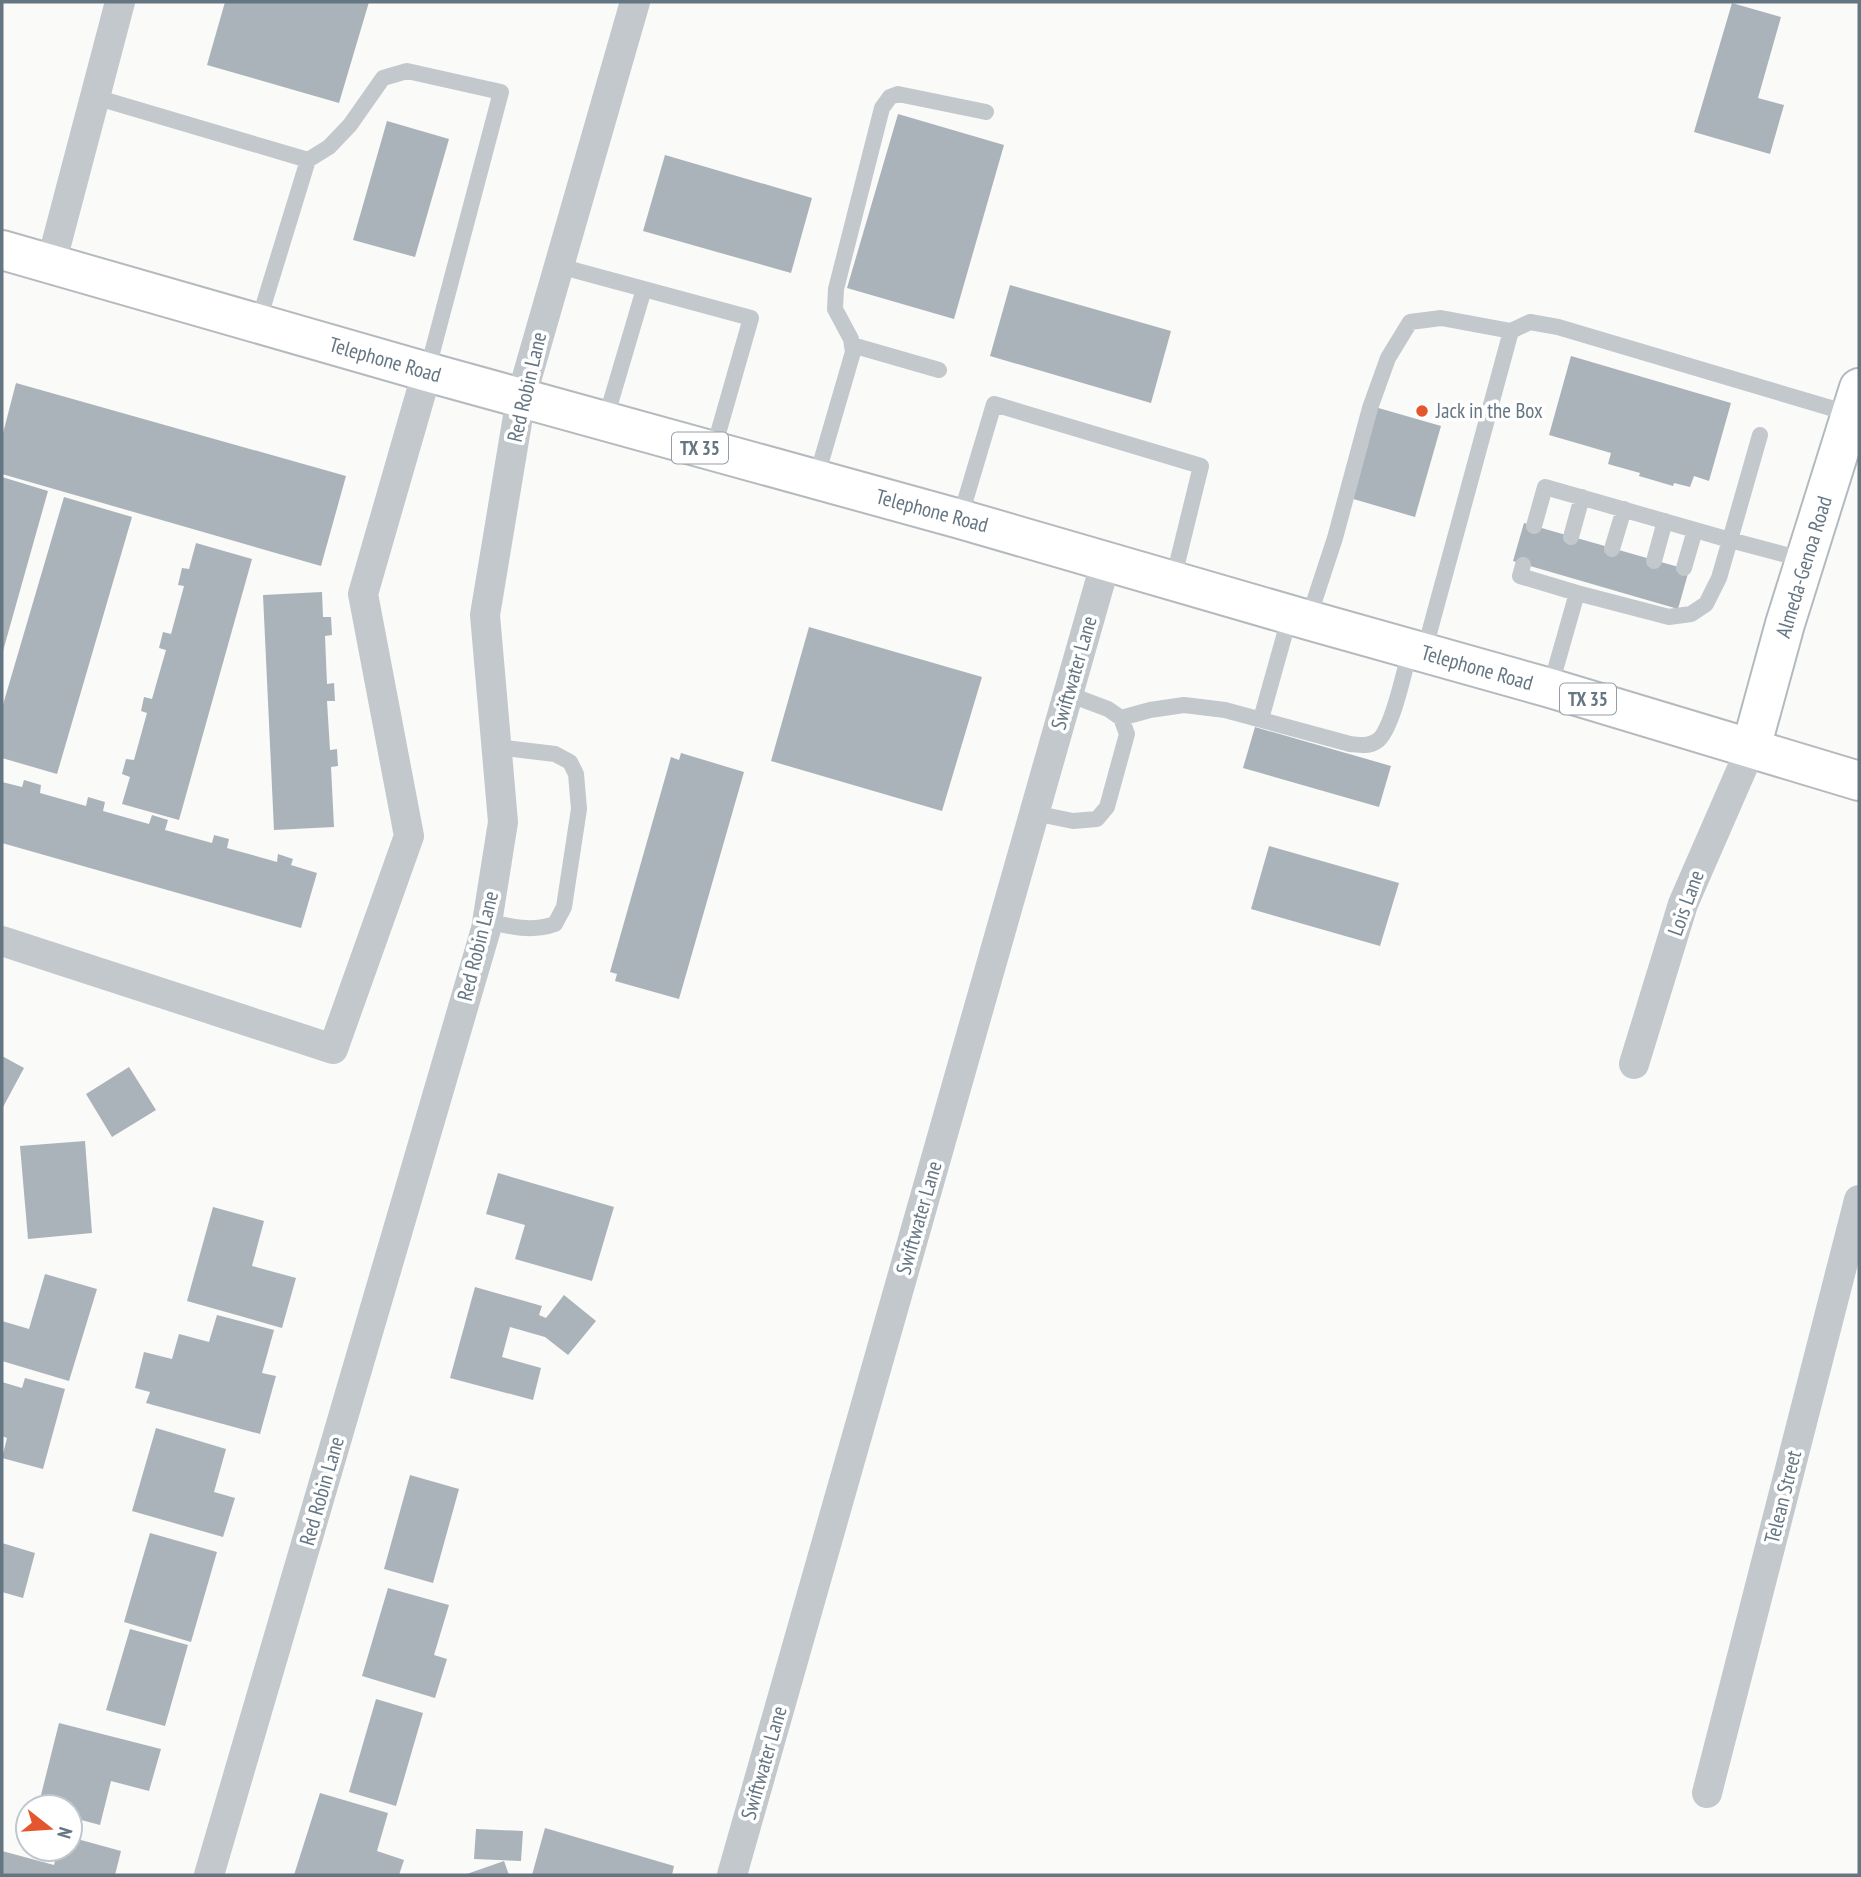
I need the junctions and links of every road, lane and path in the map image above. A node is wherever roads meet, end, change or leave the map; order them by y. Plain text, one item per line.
1 (120, 2) edge
2 (635, 2) edge
3 (95, 97) junction
4 (986, 112) dead end
5 (308, 160) junction
6 (2, 250) edge
7 (51, 264) junction
8 (559, 266) junction
9 (644, 289) junction
10 (258, 323) junction
11 (1511, 331) junction
12 (852, 345) junction
13 (939, 370) dead end
14 (427, 373) junction
15 (521, 398) junction
16 (1855, 401) edge
17 (604, 422) junction
18 (1760, 435) dead end
19 (713, 451) junction
20 (816, 479) junction
21 (1582, 497) junction
22 (1624, 509) junction
23 (960, 519) junction
24 (1665, 521) junction
25 (1534, 526) dead end
26 (1695, 530) junction
27 (1571, 537) dead end
28 (1730, 540) junction
29 (1612, 549) dead end
30 (1805, 560) junction
31 (1106, 561) junction
32 (1654, 561) dead end
33 (1523, 565) dead end
34 (1684, 568) dead end
35 (1173, 580) junction
36 (1577, 593) junction
37 (1299, 617) junction
38 (1417, 651) junction
39 (1550, 688) junction
40 (1068, 694) junction
41 (1121, 718) junction
42 (1261, 719) junction
43 (496, 747) junction
44 (1751, 748) junction
45 (1859, 781) edge
46 (1034, 813) junction
47 (487, 921) junction
48 (2, 941) edge
49 (1634, 1064) dead end
50 (1859, 1200) edge
51 (1707, 1793) dead end
52 (209, 1875) edge
53 (732, 1875) edge

1 - 3 street
2 - 8 street, Red Robin Lane
3 - 5 lane
3 - 7 street
4 - 12 lane
5 - 10 lane
5 - 14 lane
6 - 7 main road, Telephone Road / TX 35
7 - 10 main road, Telephone Road / TX 35
8 - 9 lane
8 - 15 street, Red Robin Lane
9 - 17 lane
9 - 19 lane
10 - 14 main road, Telephone Road / TX 35
11 - 16 lane
11 - 37 lane
11 - 38 lane
12 - 13 lane
12 - 20 lane
14 - 15 main road, Telephone Road / TX 35
14 - 48 street
15 - 17 main road, Telephone Road / TX 35
15 - 43 street, Red Robin Lane
16 - 30 main road, Almeda-Genoa Road
17 - 19 main road, Telephone Road / TX 35
18 - 28 lane
19 - 20 main road, Telephone Road / TX 35
20 - 23 main road, Telephone Road / TX 35
21 - 22 lane
21 - 25 lane
21 - 27 lane
22 - 24 lane
22 - 29 lane
23 - 31 main road, Telephone Road / TX 35
23 - 35 lane
24 - 26 lane
24 - 32 lane
26 - 28 lane
26 - 34 lane
28 - 30 lane
28 - 36 lane
30 - 44 main road, Almeda-Genoa Road
31 - 35 main road, Telephone Road / TX 35
31 - 40 street, Swiftwater Lane
33 - 36 lane
35 - 37 main road, Telephone Road / TX 35
36 - 39 lane
37 - 38 main road, Telephone Road / TX 35
37 - 42 lane
38 - 39 main road, Telephone Road / TX 35
38 - 42 lane
39 - 44 main road, Telephone Road / TX 35
40 - 41 lane
40 - 46 street, Swiftwater Lane
41 - 42 lane
41 - 46 lane
43 - 47 street, Red Robin Lane
43 - 47 lane
44 - 45 main road, Telephone Road / TX 35
44 - 49 street, Lois Lane
46 - 53 street, Swiftwater Lane
47 - 52 street, Red Robin Lane
50 - 51 street, Telean Street

